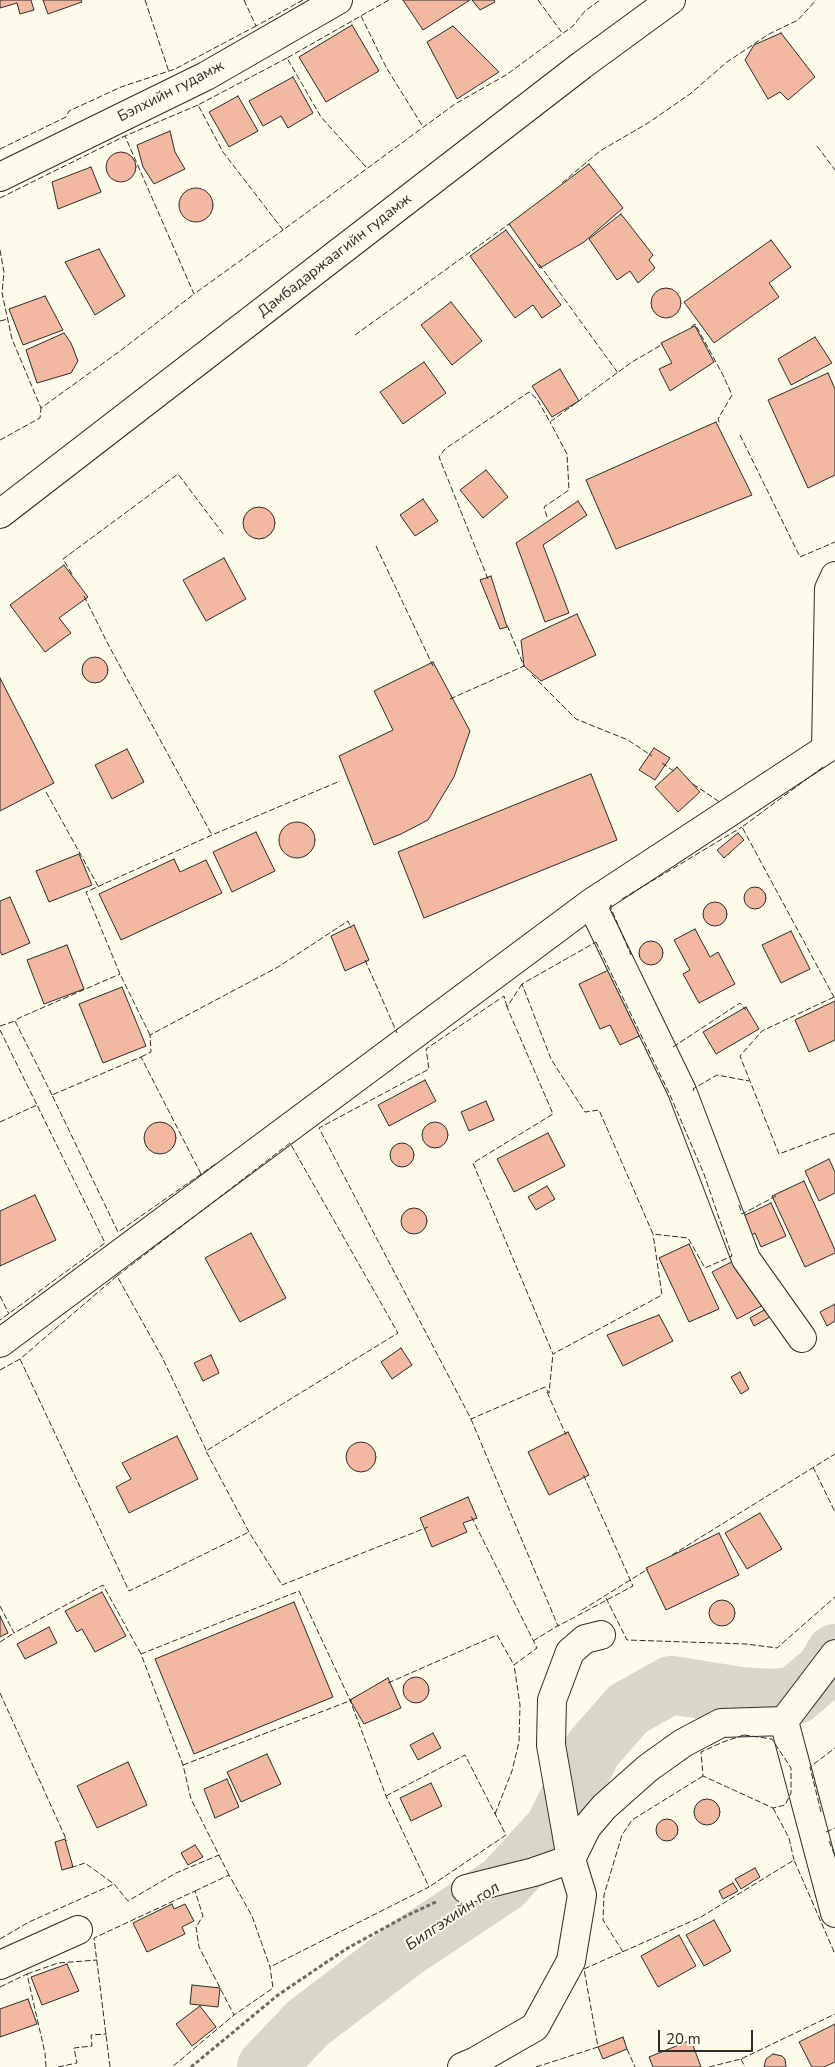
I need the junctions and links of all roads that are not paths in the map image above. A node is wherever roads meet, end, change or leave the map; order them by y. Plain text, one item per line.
1 (338, 0) edge
2 (671, 0) edge
3 (0, 177) edge
4 (0, 514) edge
5 (835, 576) edge
6 (831, 746) edge
7 (591, 903) junction
8 (802, 1338) dead end
9 (0, 1343) edge
10 (602, 1635) dead end
11 (835, 1654) edge
12 (784, 1721) junction
13 (569, 1847) junction
14 (466, 1889) road end
15 (835, 1913) edge
16 (78, 1930) dead end
17 (0, 1966) edge
18 (462, 2067) edge

1 - 3 street, Бэлхийн гудамж
2 - 4 street, Дамбадаржаагийн гудамж
5 - 6 street
6 - 7 street
7 - 8 street
7 - 9 street
10 - 13 street
11 - 12 street
12 - 13 street
12 - 15 street
13 - 14 street
13 - 18 street
16 - 17 street

